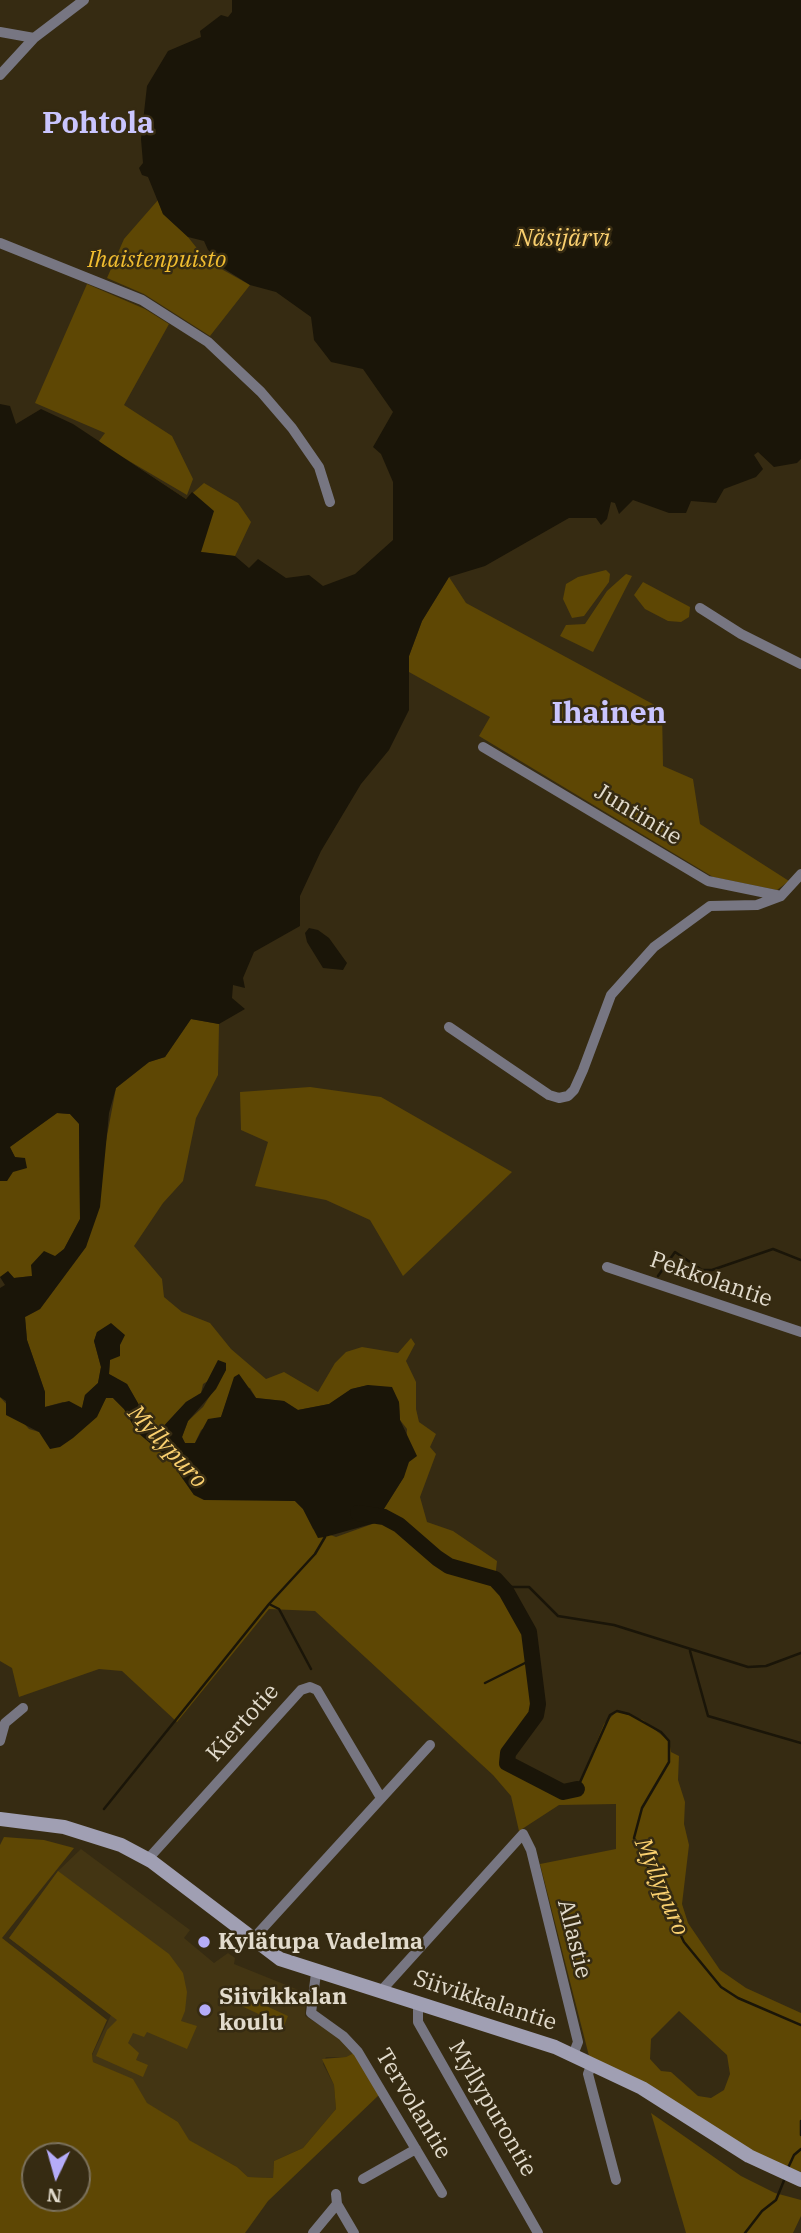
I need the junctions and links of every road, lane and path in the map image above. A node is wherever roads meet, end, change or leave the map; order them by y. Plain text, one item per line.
1 (84, 0) edge
2 (0, 33) edge
3 (34, 38) junction
4 (0, 75) edge
5 (0, 243) edge
6 (330, 502) dead end
7 (700, 608) dead end
8 (801, 664) edge
9 (483, 747) dead end
10 (801, 874) edge
11 (781, 896) junction
12 (449, 1027) dead end
13 (607, 1268) dead end
14 (801, 1332) edge
15 (23, 1709) dead end
16 (0, 1741) edge
17 (430, 1745) dead end
18 (381, 1798) junction
19 (0, 1819) edge
20 (148, 1859) junction
21 (252, 1940) junction
22 (316, 1973) junction
23 (380, 1992) junction
24 (418, 2004) junction
25 (573, 2055) junction
26 (592, 2063) junction
27 (416, 2149) junction
28 (363, 2179) dead end
29 (616, 2180) dead end
30 (801, 2180) edge
31 (442, 2193) dead end
32 (313, 2233) edge
33 (354, 2233) edge
34 (538, 2233) edge

1 - 3 street
2 - 3 street
3 - 4 street
5 - 6 street
7 - 8 street
9 - 11 street, Juntintie
10 - 11 street
11 - 12 street
13 - 14 street, Pekkolantie
15 - 16 street
17 - 18 street
18 - 20 street, Kiertotie
18 - 21 street
19 - 20 main road, Siivikkalantie
20 - 21 main road, Siivikkalantie
21 - 22 main road, Siivikkalantie
22 - 23 main road, Siivikkalantie
22 - 27 street, Tervolantie
23 - 24 main road, Siivikkalantie
23 - 25 street, Allastie
24 - 25 main road, Siivikkalantie
24 - 34 street, Myllypurontie
25 - 26 main road, Siivikkalantie
26 - 29 street
26 - 30 main road, Siivikkalantie
27 - 28 street
27 - 31 street, Tervolantie
32 - 33 street

